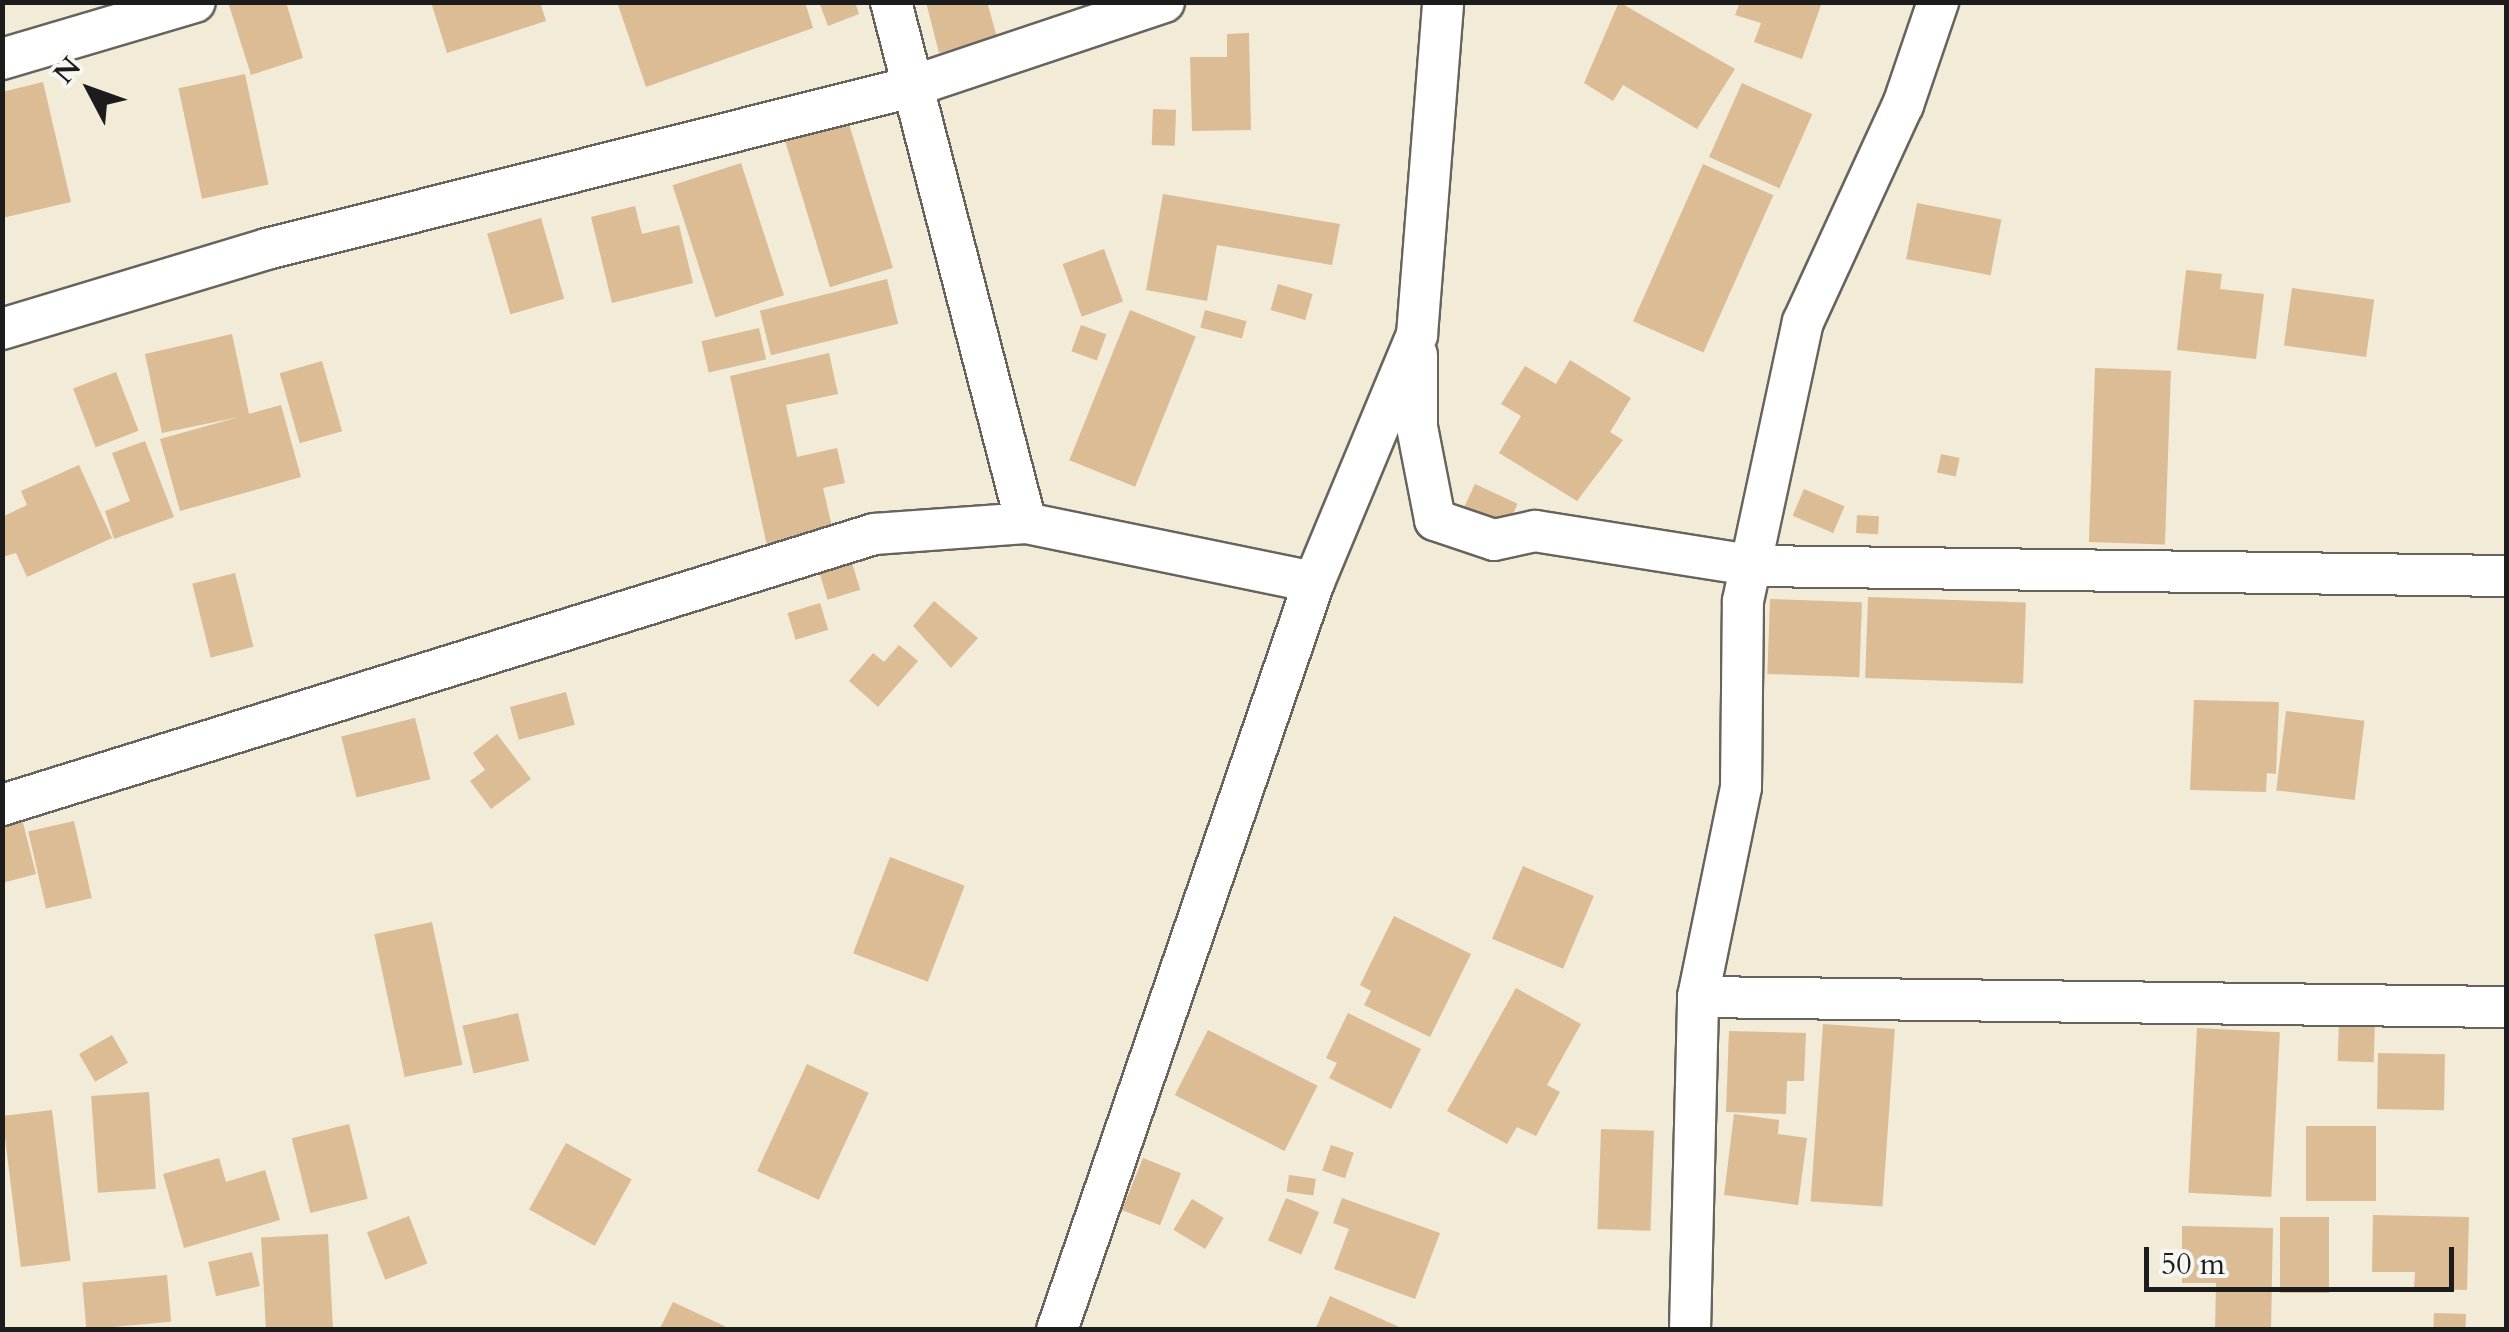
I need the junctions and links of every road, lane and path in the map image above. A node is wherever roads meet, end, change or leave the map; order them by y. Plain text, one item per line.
1 (195, 2) edge
2 (891, 2) edge
3 (1164, 2) edge
4 (1442, 2) edge
5 (1938, 2) edge
6 (2, 59) edge
7 (908, 88) junction
8 (2, 329) edge
9 (1418, 335) junction
10 (1026, 523) junction
11 (1755, 566) junction
12 (2506, 576) edge
13 (1314, 582) junction
14 (2, 805) edge
15 (1698, 997) junction
16 (2506, 1008) edge
17 (1057, 1330) edge
18 (1690, 1330) edge

1 - 6 street
2 - 7 street
3 - 7 street
4 - 9 street
5 - 11 street
7 - 8 street
7 - 10 street
9 - 11 street
9 - 13 street
10 - 13 street
10 - 14 street
11 - 12 street
11 - 15 street
13 - 17 street
15 - 16 street
15 - 18 street

